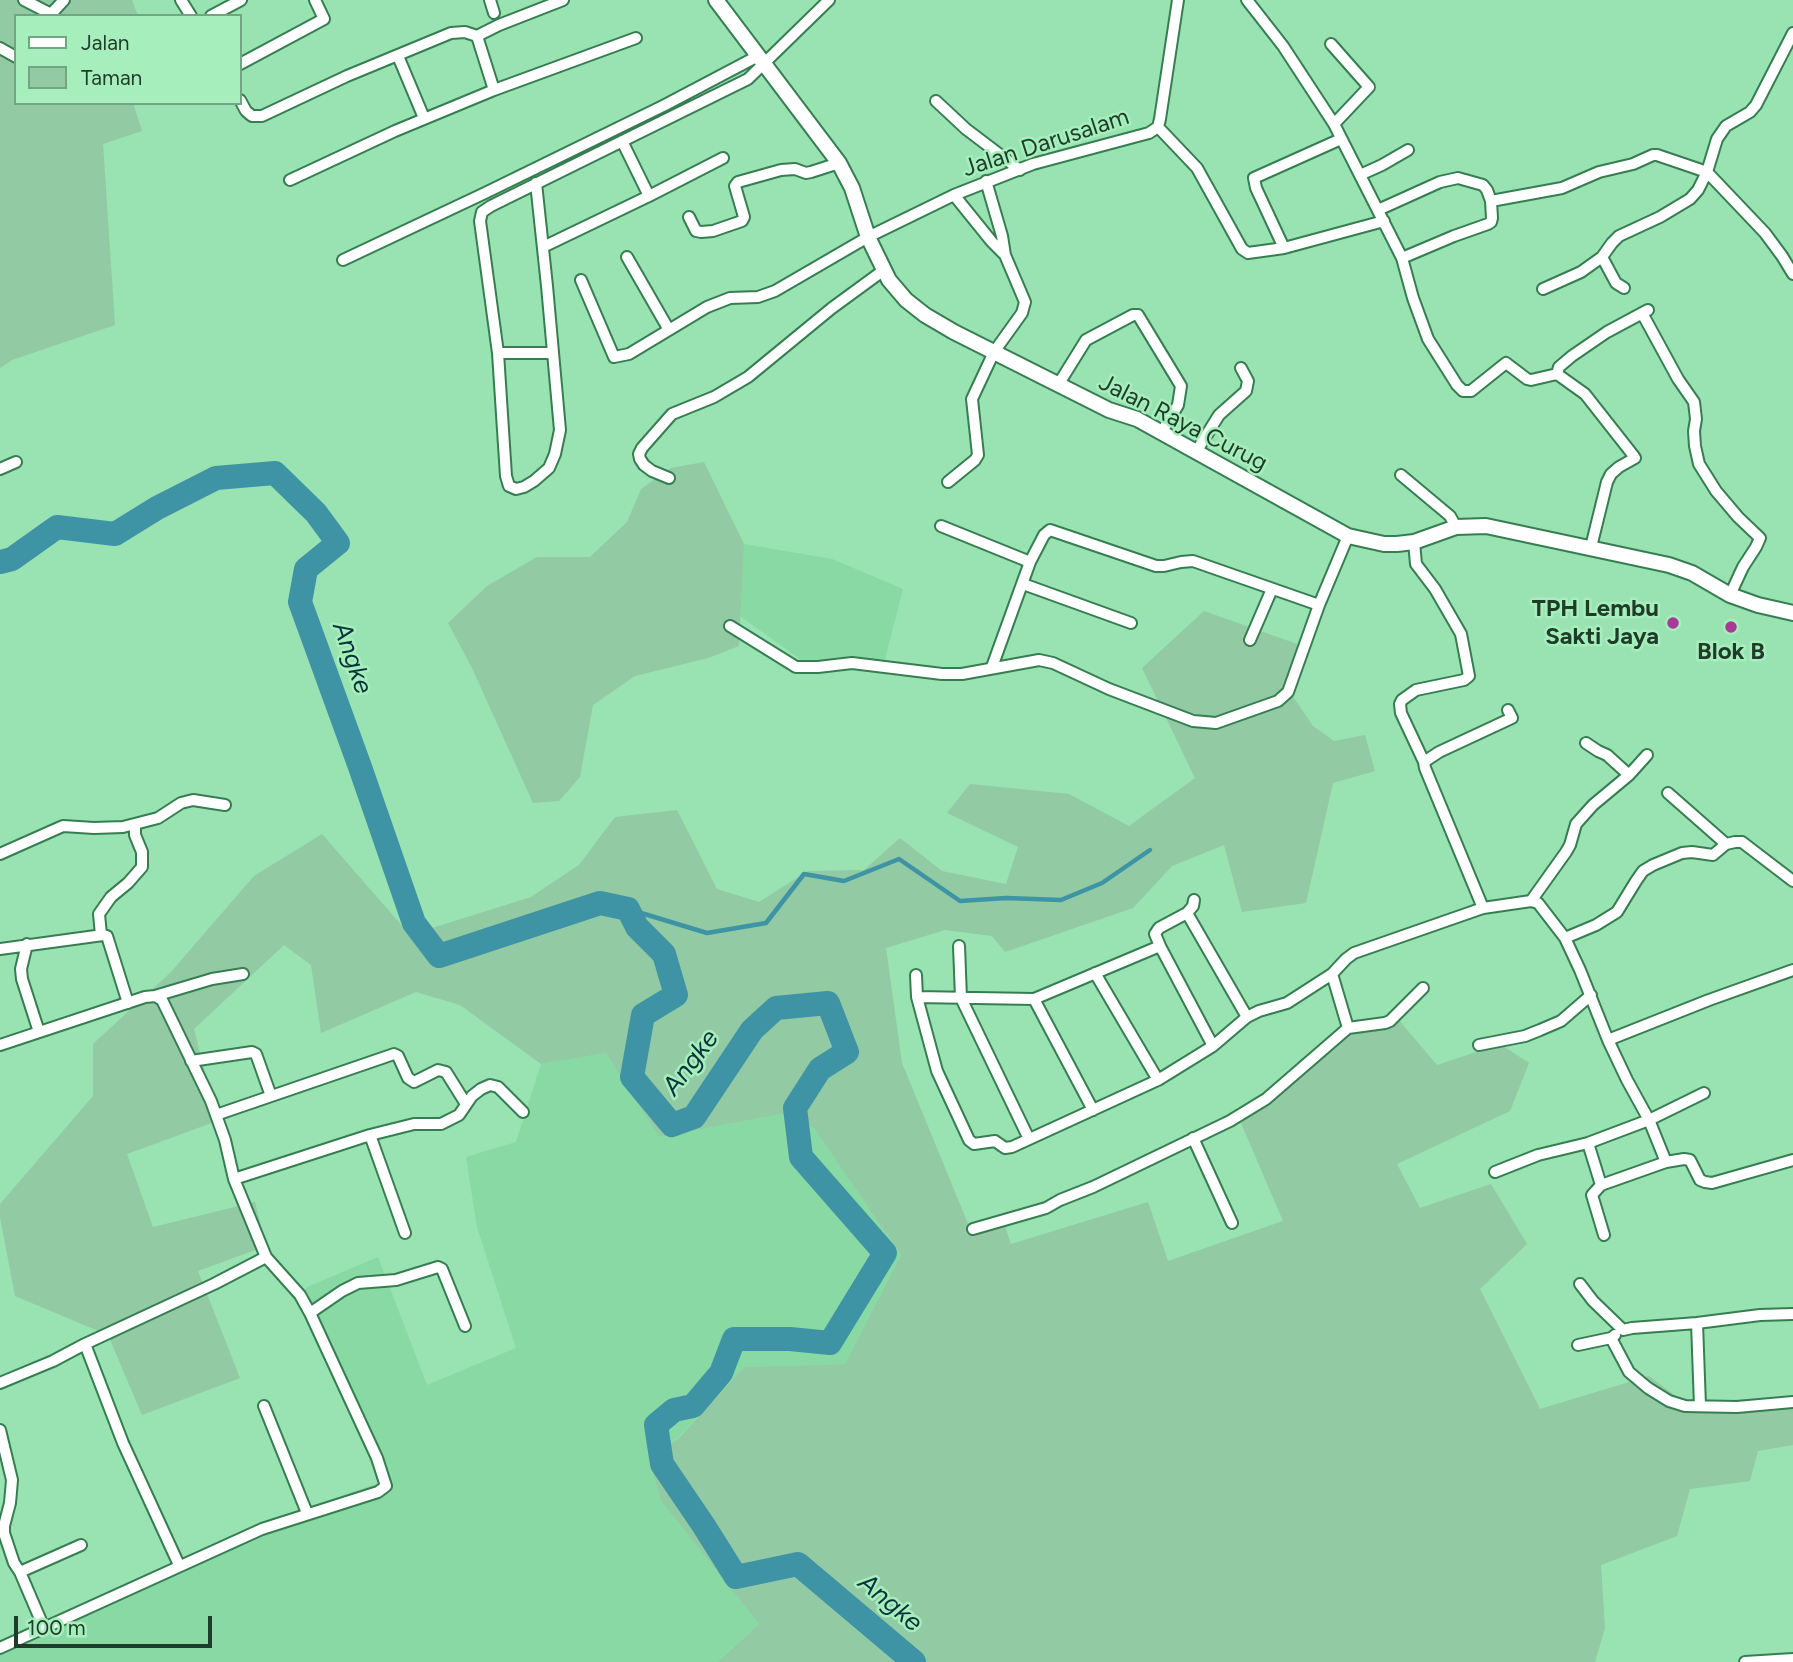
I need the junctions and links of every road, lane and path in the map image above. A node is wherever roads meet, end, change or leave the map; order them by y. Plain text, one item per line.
1 (24, 0) edge
2 (64, 0) edge
3 (181, 0) edge
4 (241, 0) edge
5 (315, 0) edge
6 (490, 0) edge
7 (563, 0) edge
8 (716, 0) edge
9 (829, 0) edge
10 (1178, 0) edge
11 (1247, 0) edge
12 (494, 13) dead end
13 (50, 14) edge
14 (53, 14) edge
15 (187, 14) edge
16 (215, 14) edge
17 (1793, 33) edge
18 (477, 37) junction
19 (636, 38) dead end
20 (1331, 44) dead end
21 (398, 56) junction
22 (761, 60) junction
23 (242, 63) edge
24 (494, 90) junction
25 (936, 101) dead end
26 (242, 104) edge
27 (424, 118) junction
28 (1334, 124) junction
29 (1158, 127) junction
30 (1341, 139) junction
31 (621, 141) junction
32 (1408, 150) dead end
33 (723, 158) dead end
34 (839, 163) junction
35 (1020, 170) junction
36 (1707, 172) junction
37 (1360, 175) junction
38 (290, 180) dead end
39 (986, 181) junction
40 (536, 183) junction
41 (954, 195) junction
42 (649, 196) junction
43 (1491, 201) junction
44 (1378, 210) junction
45 (688, 217) dead end
46 (1384, 221) junction
47 (869, 237) junction
48 (543, 247) junction
49 (1284, 248) junction
50 (1005, 255) junction
51 (627, 257) dead end
52 (1602, 257) junction
53 (1402, 258) junction
54 (342, 260) dead end
55 (884, 270) junction
56 (1793, 274) edge
57 (581, 280) dead end
58 (1624, 288) dead end
59 (1542, 289) dead end
60 (669, 330) junction
61 (994, 352) junction
62 (498, 353) junction
63 (552, 353) junction
64 (1241, 368) dead end
65 (1557, 374) junction
66 (1058, 385) junction
67 (1161, 433) junction
68 (1196, 452) junction
69 (16, 462) dead end
70 (0, 469) edge
71 (1401, 475) dead end
72 (668, 478) dead end
73 (948, 482) dead end
74 (941, 526) dead end
75 (1456, 527) junction
76 (1348, 536) junction
77 (1414, 542) junction
78 (1591, 547) junction
79 (1030, 562) junction
80 (1023, 584) junction
81 (1272, 589) junction
82 (1730, 595) junction
83 (1319, 605) junction
84 (1793, 613) edge
85 (1131, 623) dead end
86 (730, 626) dead end
87 (1250, 640) dead end
88 (992, 667) junction
89 (1508, 710) dead end
90 (1586, 743) dead end
91 (1647, 755) dead end
92 (1424, 762) junction
93 (1629, 775) junction
94 (1668, 793) dead end
95 (225, 805) dead end
96 (135, 825) junction
97 (1726, 844) junction
98 (0, 854) edge
99 (1793, 881) edge
100 (1194, 900) dead end
101 (1531, 901) junction
102 (1483, 908) junction
103 (1187, 913) junction
104 (101, 935) junction
105 (1565, 937) junction
106 (27, 944) junction
107 (959, 946) dead end
108 (1160, 946) junction
109 (0, 949) edge
110 (1793, 970) edge
111 (1095, 973) junction
112 (243, 974) dead end
113 (1332, 974) junction
114 (916, 975) dead end
115 (1423, 988) dead end
116 (1591, 995) junction
117 (155, 996) junction
118 (917, 997) junction
119 (961, 998) junction
120 (1034, 999) junction
121 (128, 1003) junction
122 (1247, 1017) junction
123 (1348, 1028) junction
124 (38, 1032) junction
125 (1608, 1040) junction
126 (0, 1045) edge
127 (1479, 1045) dead end
128 (1213, 1046) junction
129 (191, 1061) junction
130 (1158, 1080) junction
131 (1704, 1093) dead end
132 (271, 1096) junction
133 (466, 1104) junction
134 (1093, 1110) junction
135 (523, 1111) dead end
136 (216, 1115) junction
137 (1649, 1120) junction
138 (370, 1135) junction
139 (1193, 1138) junction
140 (1029, 1139) junction
141 (1588, 1143) junction
142 (1793, 1160) edge
143 (1666, 1162) junction
144 (1495, 1171) dead end
145 (234, 1179) junction
146 (1601, 1185) junction
147 (1232, 1223) dead end
148 (973, 1229) dead end
149 (405, 1234) dead end
150 (1605, 1235) dead end
151 (266, 1257) junction
152 (1580, 1284) dead end
153 (310, 1313) junction
154 (1793, 1314) edge
155 (1698, 1323) junction
156 (466, 1326) dead end
157 (1623, 1330) junction
158 (1611, 1338) junction
159 (85, 1344) junction
160 (1578, 1345) dead end
161 (0, 1383) edge
162 (1793, 1402) edge
163 (264, 1406) dead end
164 (1700, 1406) junction
165 (0, 1430) edge
166 (307, 1513) junction
167 (82, 1545) dead end
168 (179, 1565) junction
169 (20, 1573) junction
170 (44, 1628) junction
171 (0, 1648) edge
172 (1793, 1659) edge
173 (1745, 1662) edge

1 - 13 street
2 - 14 street
3 - 15 street
4 - 16 street
5 - 23 street
6 - 12 street
7 - 18 street
8 - 22 main road, Jalan Raya Curug
9 - 22 street
10 - 29 street, Jalan Darusalam
11 - 28 street
17 - 36 street
18 - 21 street
18 - 24 street
19 - 24 street
20 - 28 street
21 - 26 street
21 - 27 street
22 - 31 street
22 - 34 main road, Jalan Raya Curug
22 - 54 street
24 - 27 street
25 - 35 street
27 - 38 street
28 - 30 street
29 - 35 street, Jalan Darusalam
29 - 49 street
30 - 37 street
30 - 49 street
31 - 40 street
31 - 42 street
32 - 37 street
33 - 42 street
34 - 45 street
34 - 47 main road, Jalan Raya Curug
35 - 39 street, Jalan Darusalam
36 - 43 street
36 - 52 street
36 - 56 street
37 - 44 street
39 - 41 street, Jalan Darusalam
39 - 50 street
40 - 48 street
40 - 62 street
41 - 47 street, Jalan Darusalam
41 - 50 street
42 - 48 street
43 - 44 street
43 - 53 street
44 - 46 street
46 - 49 street
46 - 53 street
47 - 55 main road, Jalan Raya Curug
47 - 60 street, Jalan Darusalam
48 - 63 street
50 - 61 street
51 - 60 street
52 - 58 street
52 - 59 street
53 - 65 street
55 - 61 main road, Jalan Raya Curug
55 - 72 street
57 - 60 street, Jalan Darusalam
61 - 66 main road, Jalan Raya Curug
61 - 73 street
62 - 63 street
62 - 63 street
64 - 68 street
65 - 78 street
65 - 82 street
66 - 67 main road, Jalan Raya Curug
66 - 67 street
67 - 68 main road, Jalan Raya Curug
68 - 76 main road, Jalan Raya Curug
69 - 70 street
71 - 75 street
74 - 79 street
75 - 77 main road, Jalan Raya Curug
75 - 78 main road, Jalan Raya Curug
76 - 77 main road, Jalan Raya Curug
76 - 83 street
77 - 92 street
78 - 82 main road, Jalan Raya Curug
79 - 80 street
79 - 81 street
80 - 85 street
80 - 88 street
81 - 83 street
81 - 87 street
82 - 84 main road, Jalan Raya Curug
83 - 88 street
86 - 88 street
89 - 92 street
90 - 93 street
91 - 93 street
92 - 102 street
93 - 101 street
94 - 97 street
95 - 96 street
96 - 98 street
96 - 104 street
97 - 99 street
97 - 105 street
100 - 103 street
101 - 102 street
101 - 105 street
102 - 113 street
103 - 108 street
103 - 122 street
104 - 106 street
104 - 121 street
105 - 116 street
106 - 109 street
106 - 124 street
107 - 119 street
108 - 111 street
108 - 128 street
110 - 125 street
111 - 120 street
111 - 130 street
112 - 117 street
113 - 122 street
113 - 123 street
114 - 118 street
115 - 123 street
116 - 125 street
116 - 127 street
117 - 121 street
117 - 129 street
118 - 119 street
118 - 140 street
119 - 120 street
119 - 140 street
120 - 134 street
121 - 124 street
122 - 128 street
123 - 139 street
124 - 126 street
125 - 137 street
128 - 130 street
129 - 132 street
129 - 136 street
130 - 134 street
131 - 137 street
132 - 133 street
132 - 136 street
133 - 135 street
133 - 138 street
134 - 140 street
136 - 145 street
137 - 141 street
137 - 143 street
138 - 145 street
138 - 149 street
139 - 147 street
139 - 148 street
141 - 144 street
141 - 146 street
142 - 143 street
143 - 146 street
145 - 151 street
146 - 150 street
151 - 153 street
151 - 159 street
152 - 157 street
153 - 156 street
153 - 166 street
154 - 155 street
155 - 157 street
155 - 164 street
157 - 158 street
158 - 160 street
158 - 164 street
159 - 161 street
159 - 168 street
162 - 164 street
163 - 166 street
165 - 169 street
166 - 168 street
167 - 169 street
168 - 170 street
169 - 170 street
170 - 171 street
172 - 173 street

